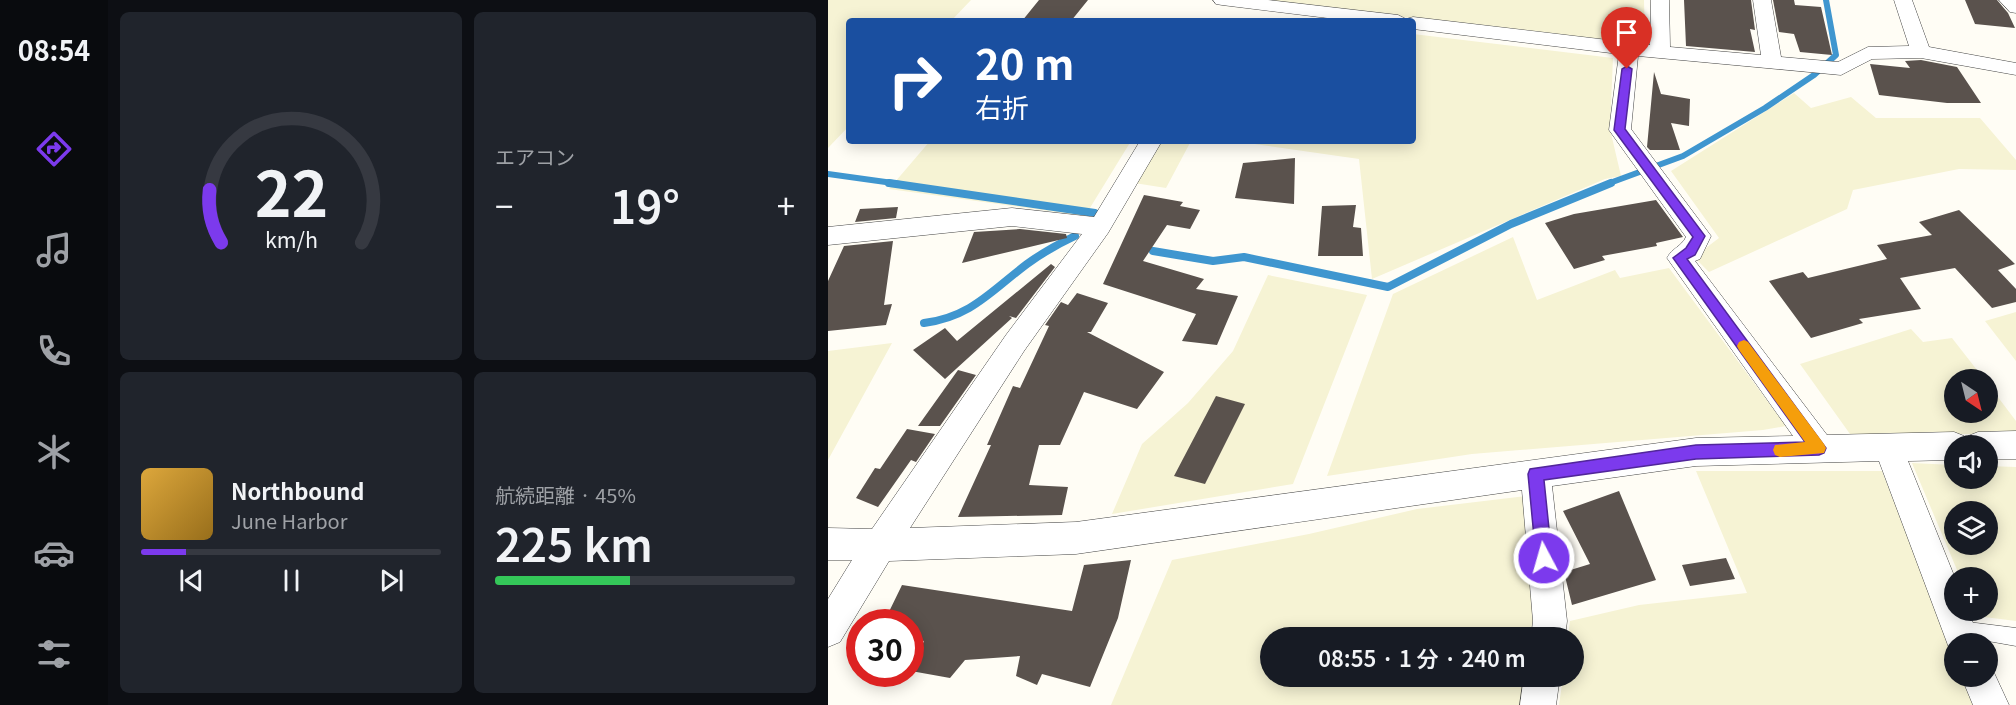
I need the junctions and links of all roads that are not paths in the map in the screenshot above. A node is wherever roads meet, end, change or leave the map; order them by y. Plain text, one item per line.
1 (1230, 0) edge
2 (1660, 0) edge
3 (1762, 0) edge
4 (1903, 0) edge
5 (2008, 0) edge
6 (2016, 8) edge
7 (1223, 18) edge
8 (1374, 18) edge
9 (1416, 23) edge
10 (1629, 49) junction
11 (1660, 52) junction
12 (1921, 52) junction
13 (1772, 63) junction
14 (2016, 69) edge
15 (1148, 144) edge
16 (1100, 227) junction
17 (828, 236) edge
18 (1998, 445) edge
19 (2016, 445) edge
20 (1944, 446) edge
21 (1888, 447) junction
22 (1819, 448) junction
23 (1536, 474) junction
24 (828, 544) edge
25 (880, 545) junction
26 (1549, 627) edge
27 (828, 630) edge
28 (1960, 633) edge
29 (1998, 637) edge
30 (2016, 637) edge
31 (1540, 687) edge
32 (1983, 687) edge
33 (1538, 705) edge
34 (1991, 705) edge

1 - 7 street
1 - 8 street
2 - 11 street
3 - 13 street
4 - 12 street
5 - 6 street
9 - 10 street
10 - 11 street
10 - 22 street
11 - 13 street
12 - 13 street
12 - 14 street
15 - 16 street
16 - 17 street
16 - 25 street
18 - 19 street
20 - 21 street
21 - 22 street
21 - 28 street
22 - 23 street
23 - 25 street
23 - 26 street
24 - 25 street
25 - 27 street
29 - 30 lane
31 - 33 street
32 - 34 street

